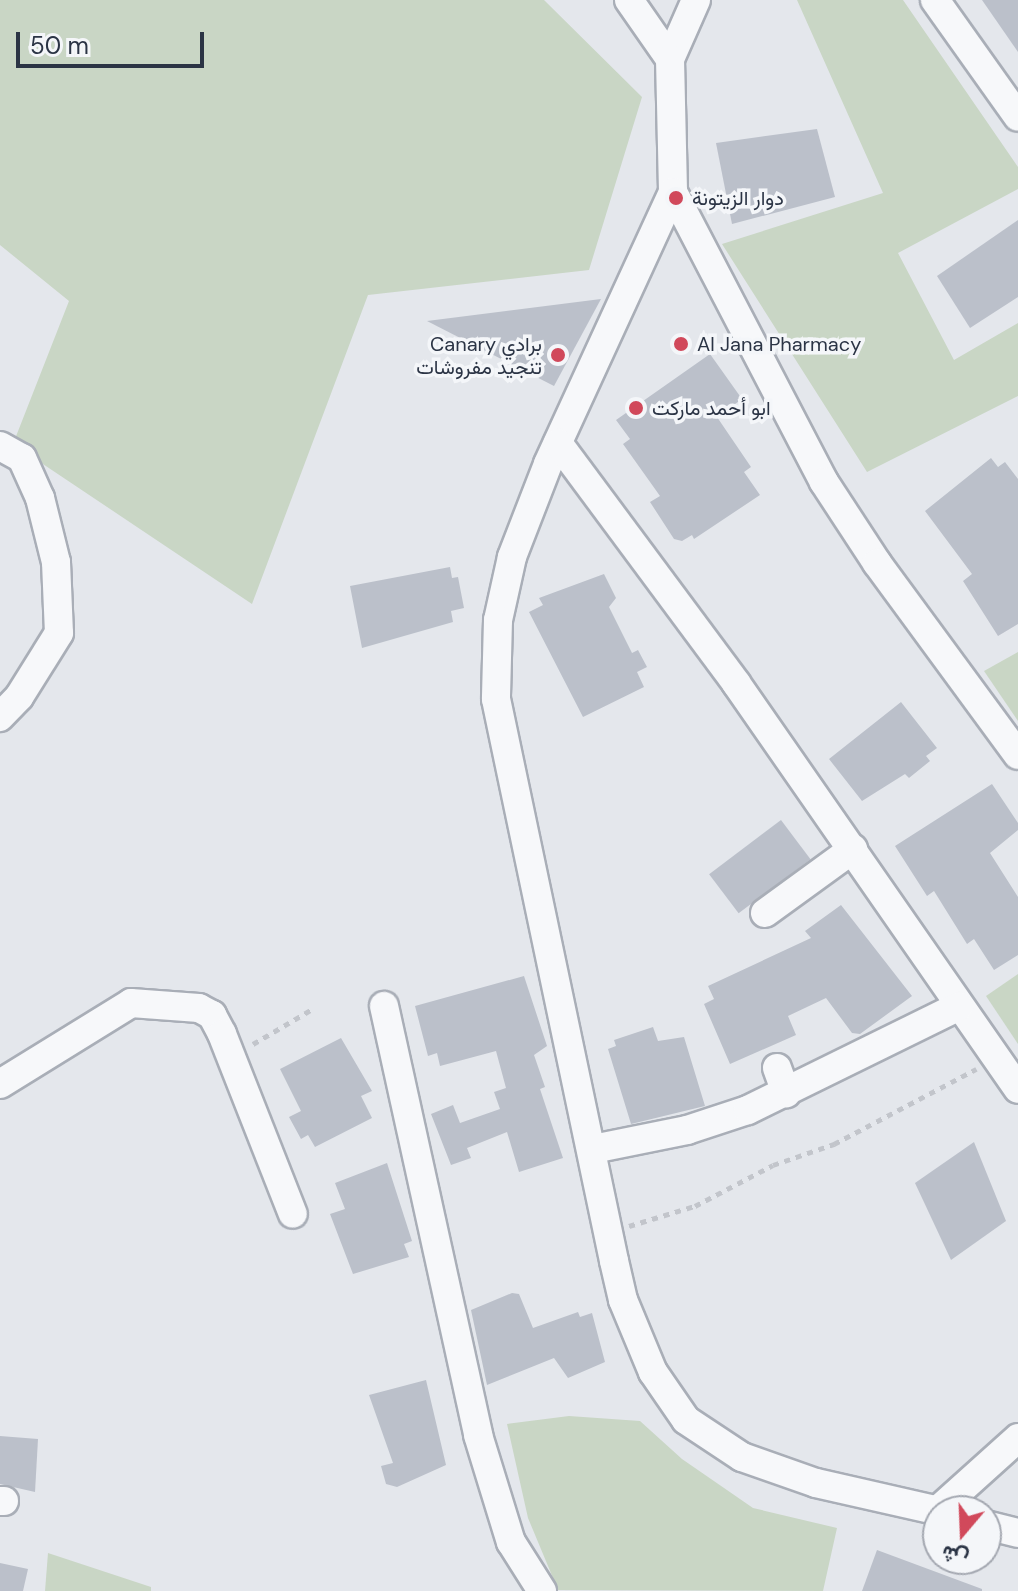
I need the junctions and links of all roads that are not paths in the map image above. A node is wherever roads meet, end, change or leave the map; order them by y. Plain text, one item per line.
1 (629, 0) edge
2 (696, 0) edge
3 (935, 0) edge
4 (670, 59) junction
5 (1018, 117) edge
6 (673, 192) junction
7 (558, 443) junction
8 (0, 446) edge
9 (0, 717) edge
10 (1018, 755) edge
11 (853, 849) junction
12 (765, 913) dead end
13 (384, 1006) dead end
14 (959, 1006) junction
15 (0, 1084) edge
16 (1018, 1088) edge
17 (593, 1149) junction
18 (293, 1214) dead end
19 (1018, 1438) edge
20 (956, 1495) edge
21 (922, 1507) edge
22 (542, 1591) edge

1 - 4 street
2 - 4 street
3 - 5 street
4 - 6 street
6 - 7 street
6 - 10 street
7 - 11 street
7 - 17 street
8 - 9 street
11 - 12 street
11 - 14 street
13 - 22 street
14 - 16 street
14 - 17 street
15 - 18 street
17 - 21 street
19 - 20 street

